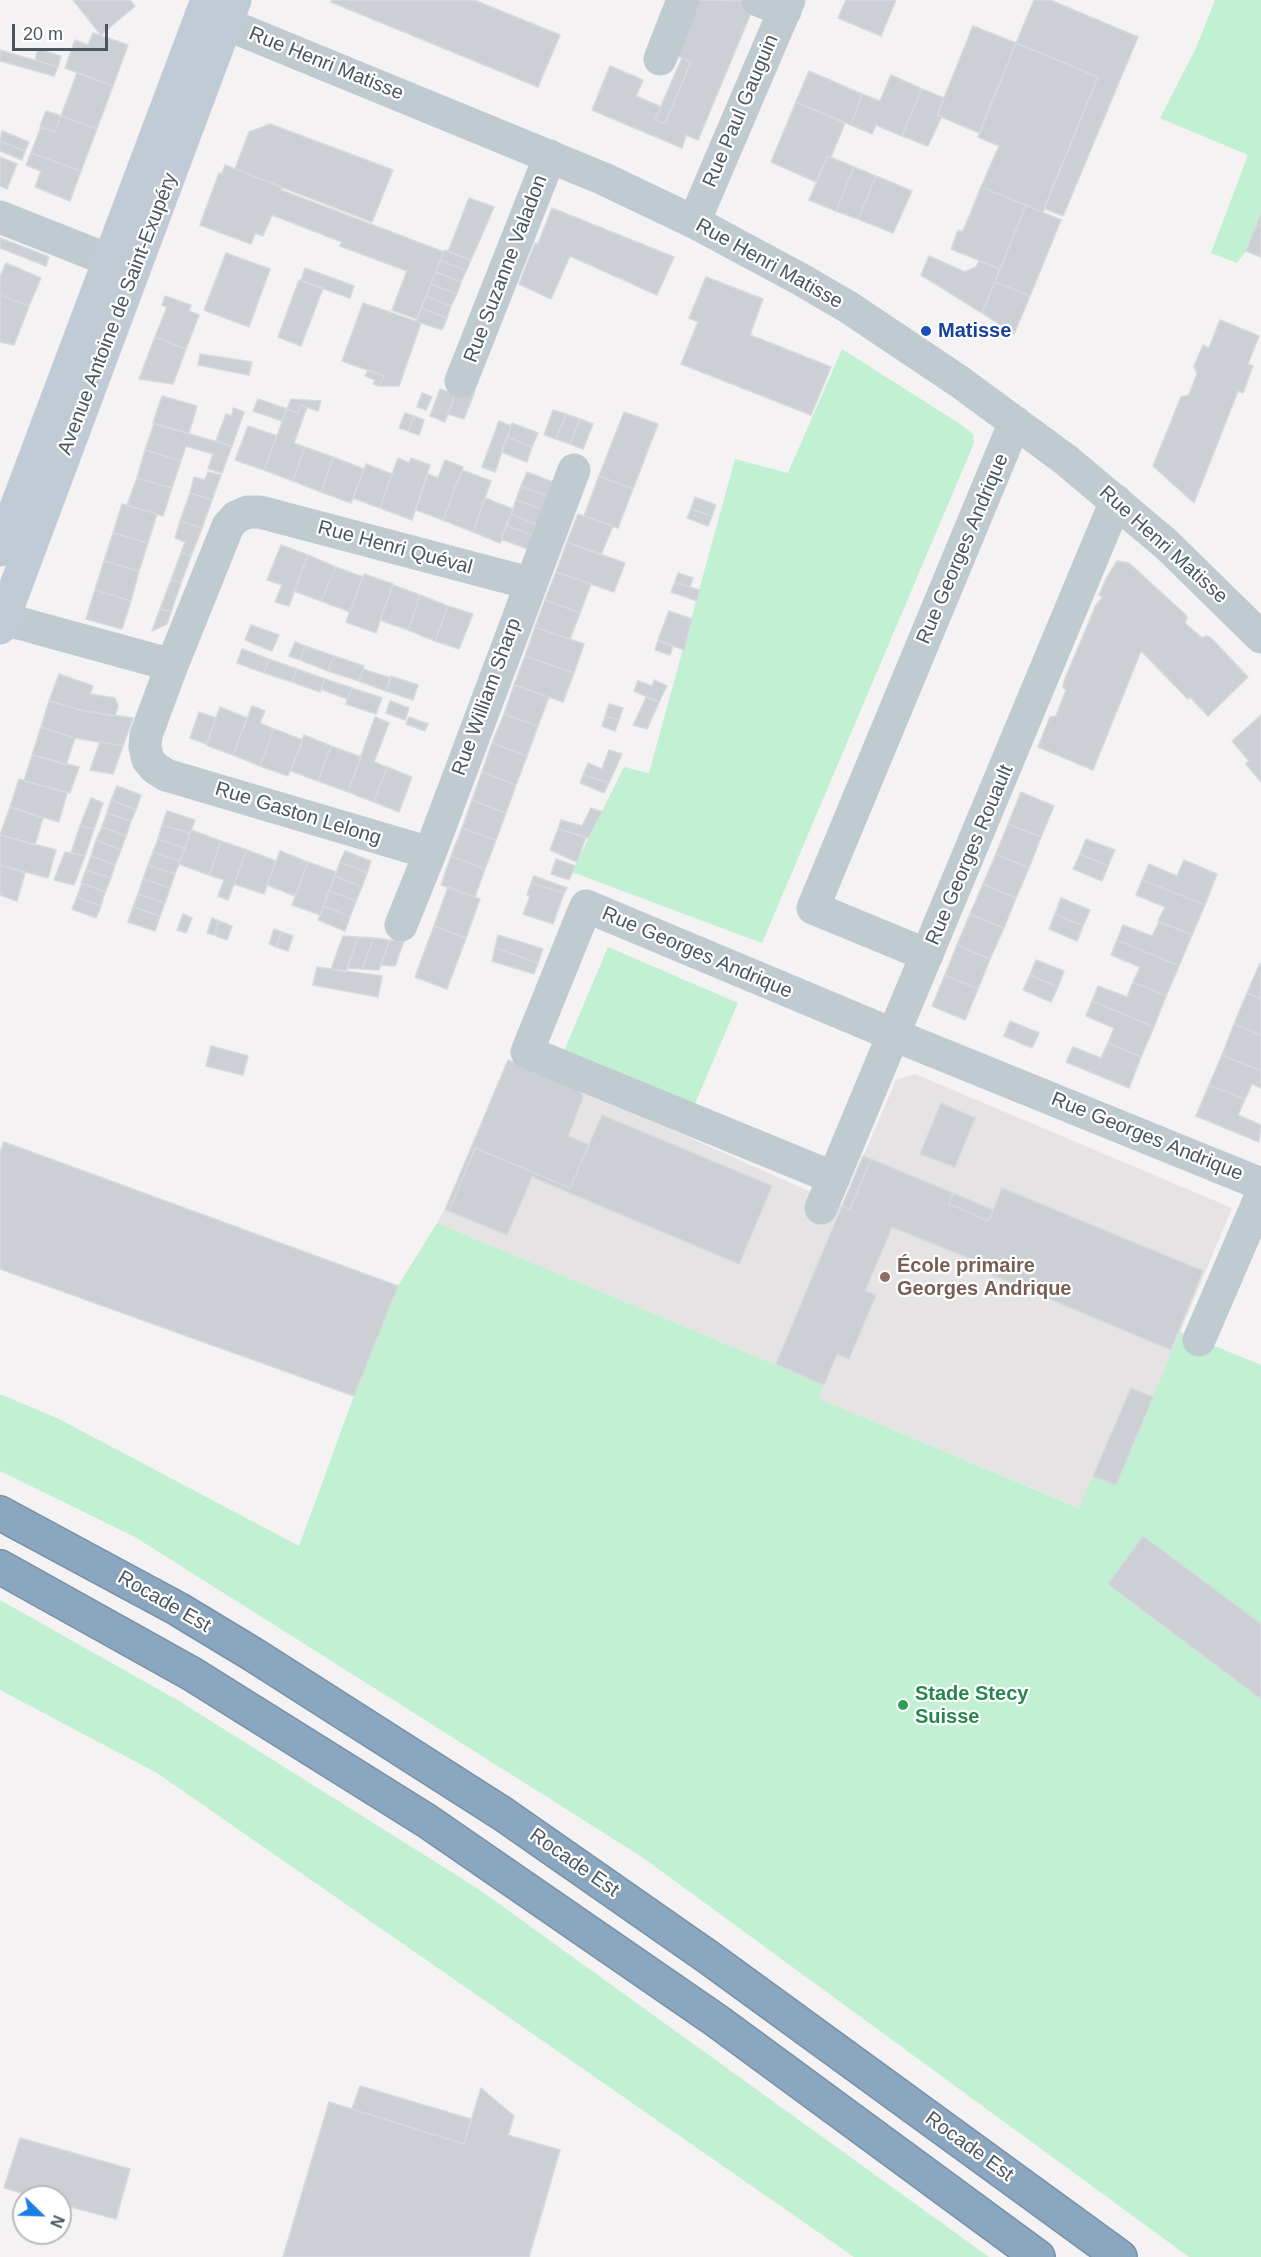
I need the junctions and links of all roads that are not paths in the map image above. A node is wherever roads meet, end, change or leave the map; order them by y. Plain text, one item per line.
1 (683, 0) edge
2 (777, 4) edge
3 (218, 9) edge
4 (660, 58) dead end
5 (550, 156) junction
6 (0, 217) edge
7 (694, 222) junction
8 (122, 265) junction
9 (461, 381) dead end
10 (1016, 422) junction
11 (574, 470) dead end
12 (1116, 501) junction
13 (0, 550) edge
14 (529, 583) junction
15 (1, 622) edge
16 (1261, 637) edge
17 (172, 664) junction
18 (430, 853) junction
19 (401, 924) dead end
20 (927, 956) junction
21 (894, 1035) junction
22 (834, 1178) junction
23 (1261, 1184) edge
24 (1261, 1196) edge
25 (821, 1208) dead end
26 (1199, 1340) dead end
27 (0, 1513) edge
28 (0, 1567) edge
29 (1038, 2257) edge
30 (1120, 2257) edge

1 - 4 street
2 - 7 street, Rue Paul Gauguin
3 - 5 street, Rue Henri Matisse
3 - 8 main road, Avenue Antoine de Saint-Exupéry
5 - 7 street, Rue Henri Matisse
5 - 9 street, Rue Suzanne Valadon
6 - 8 street
7 - 10 street, Rue Henri Matisse
8 - 13 main road, Avenue Antoine de Saint-Exupéry
8 - 15 main road, Avenue Antoine de Saint-Exupéry
10 - 12 street, Rue Henri Matisse
10 - 20 street, Rue Georges Andrique
11 - 14 street, Rue William Sharp
12 - 16 street, Rue Henri Matisse
12 - 20 street, Rue Georges Rouault
14 - 17 street, Rue Henri Quéval
14 - 18 street, Rue William Sharp
15 - 17 street
17 - 18 street, Rue Gaston Lelong
18 - 19 street, Rue William Sharp
20 - 21 street, Rue Georges Rouault
21 - 22 street, Rue Georges Rouault
21 - 22 street, Rue Georges Andrique
21 - 23 street, Rue Georges Andrique
22 - 25 street, Rue Georges Rouault
24 - 26 street
27 - 30 highway, Rocade Est
28 - 29 highway

